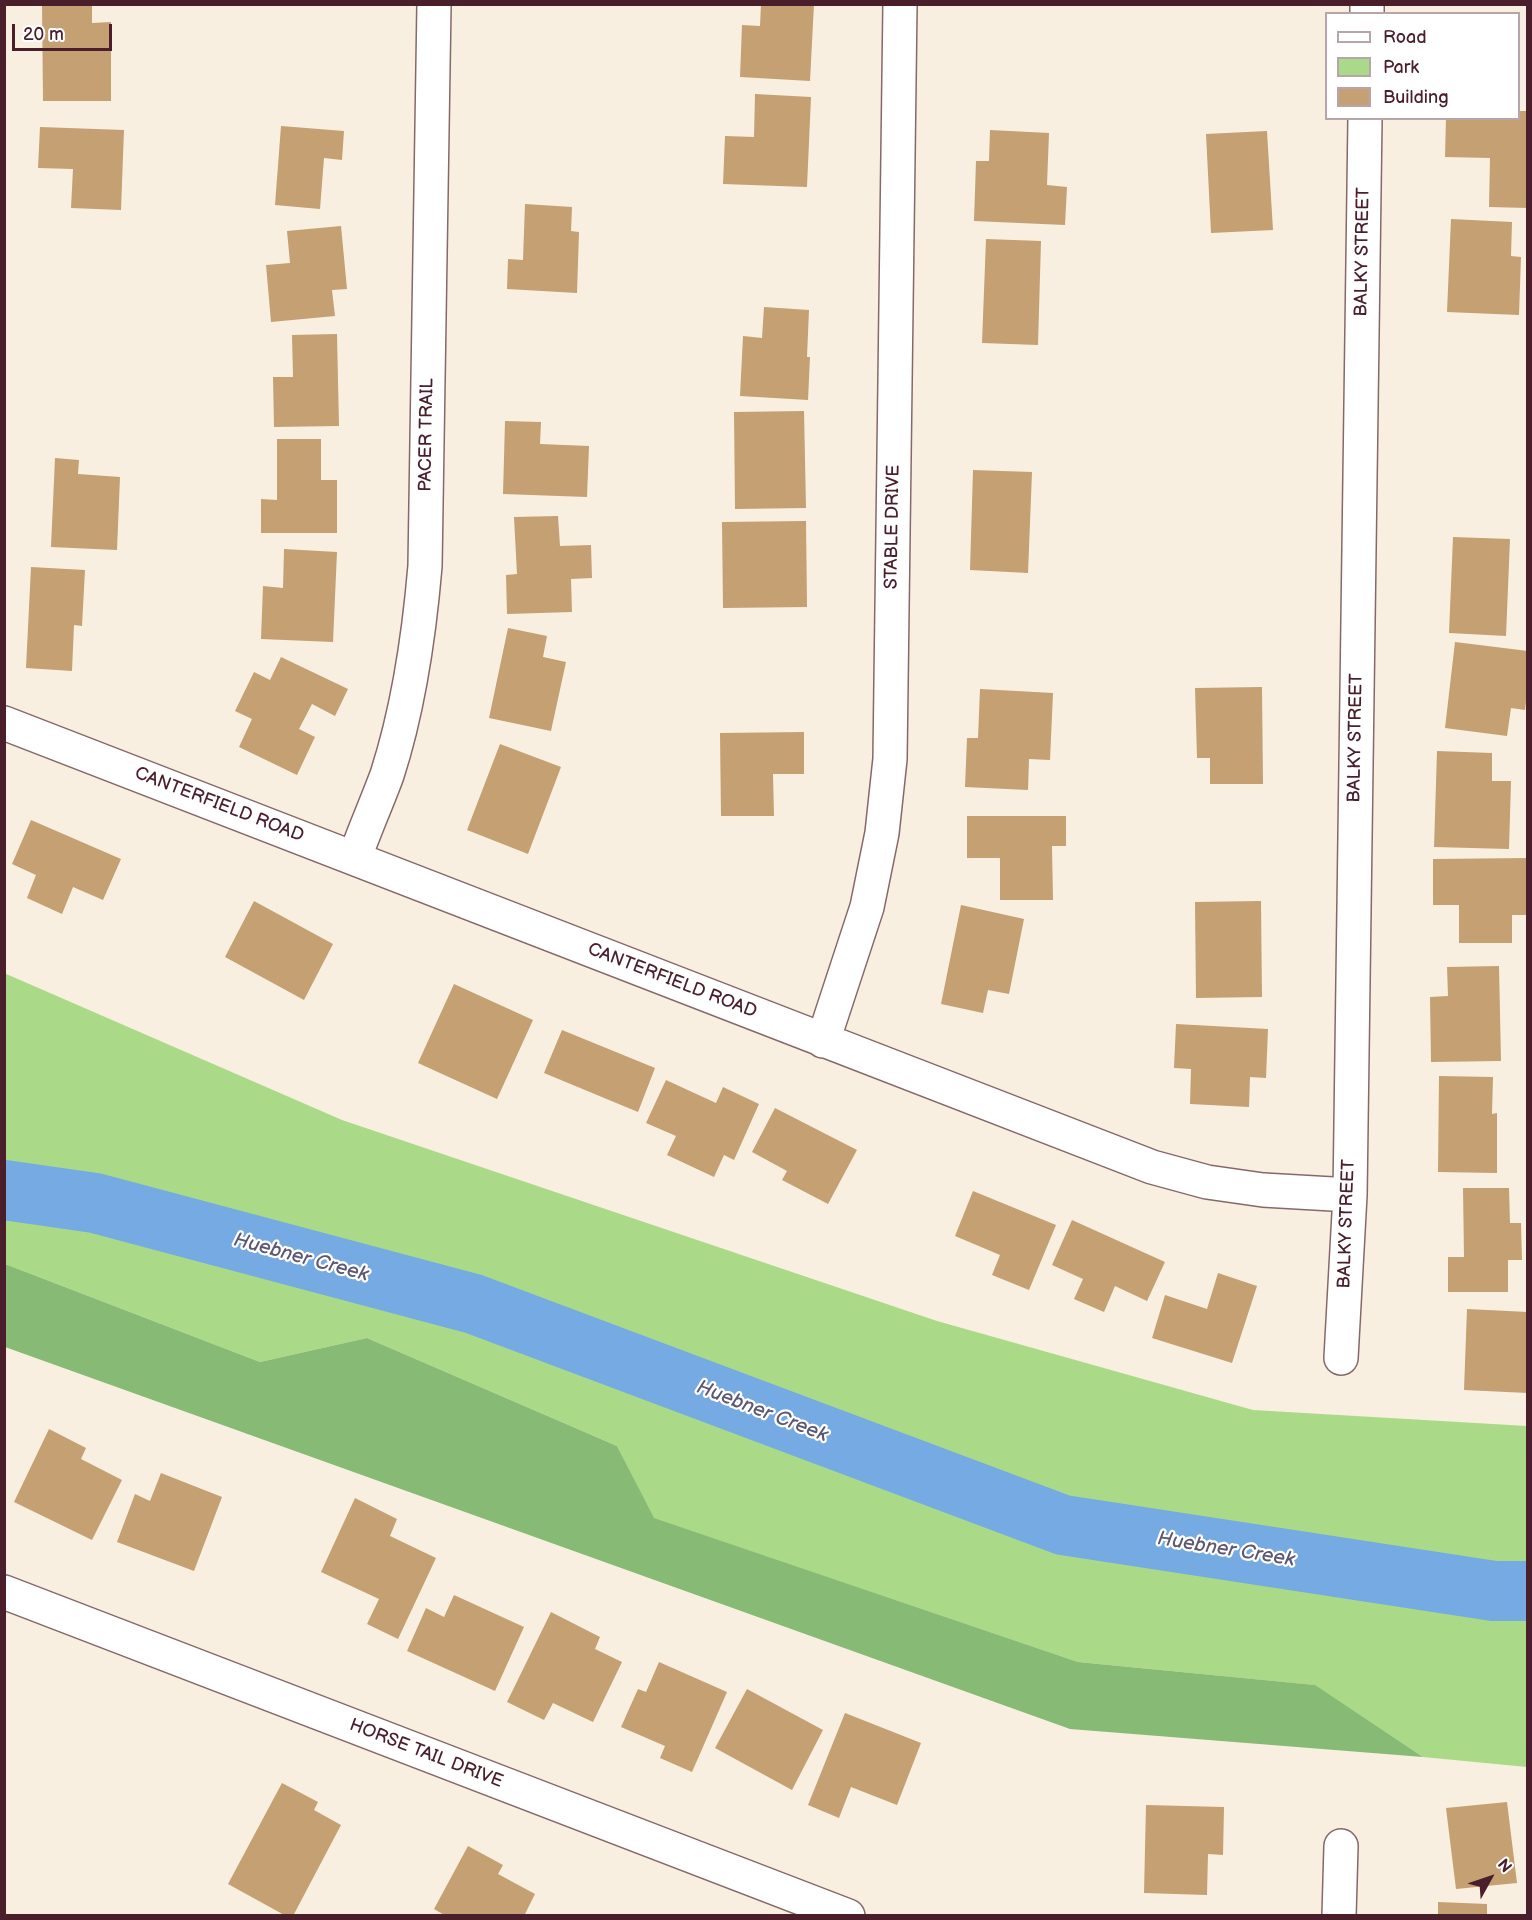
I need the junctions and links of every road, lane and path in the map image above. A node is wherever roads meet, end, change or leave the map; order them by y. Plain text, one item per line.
1 (434, 4) edge
2 (900, 4) edge
3 (1365, 120) edge
4 (4, 723) edge
5 (355, 856) junction
6 (823, 1041) junction
7 (1350, 1195) junction
8 (1341, 1358) dead end
9 (4, 1592) edge
10 (1341, 1846) dead end
11 (848, 1916) edge
12 (1339, 1916) edge

1 - 5 street, PACER TRAIL
2 - 6 street, STABLE DRIVE
3 - 7 street, BALKY STREET
4 - 5 street, CANTERFIELD ROAD
5 - 6 street, CANTERFIELD ROAD
6 - 7 street, CANTERFIELD ROAD
7 - 8 street, BALKY STREET
9 - 11 street, HORSE TAIL DRIVE
10 - 12 street

